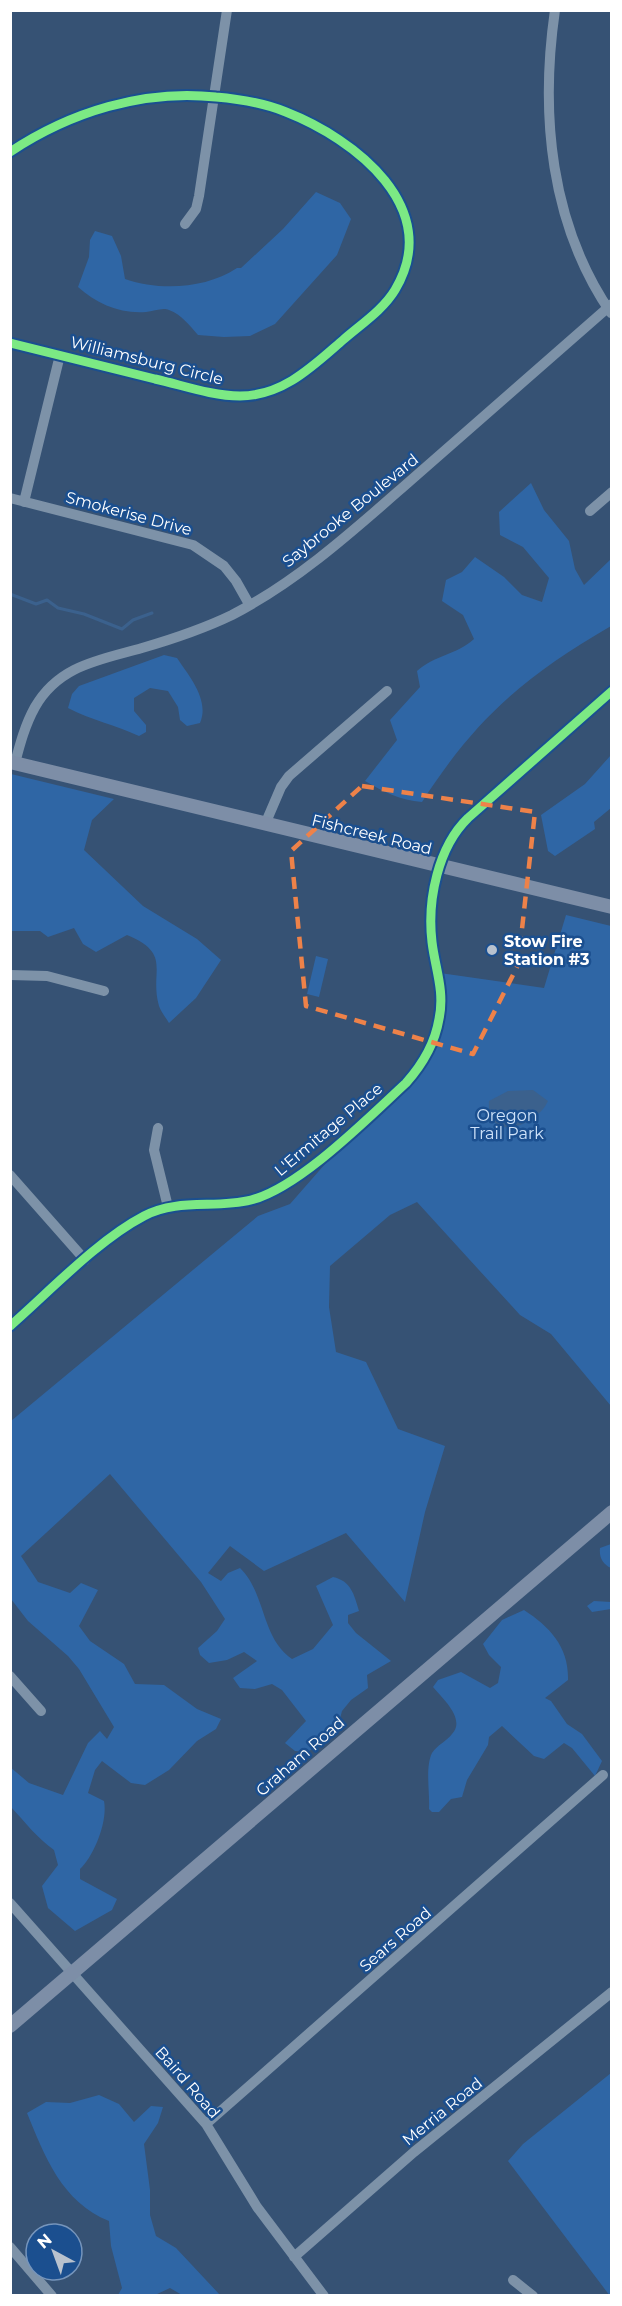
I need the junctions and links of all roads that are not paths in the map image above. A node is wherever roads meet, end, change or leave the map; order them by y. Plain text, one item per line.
1 (227, 10) edge
2 (555, 10) edge
3 (214, 96) junction
4 (10, 152) edge
5 (185, 224) dead end
6 (610, 308) edge
7 (10, 343) edge
8 (60, 355) junction
9 (612, 492) edge
10 (10, 498) edge
11 (24, 502) junction
12 (590, 511) dead end
13 (249, 604) junction
14 (387, 691) dead end
15 (612, 691) edge
16 (13, 763) edge
17 (266, 822) junction
18 (440, 867) junction
19 (612, 908) edge
20 (10, 975) edge
21 (104, 991) dead end
22 (158, 1128) dead end
23 (10, 1175) edge
24 (168, 1207) junction
25 (85, 1260) junction
26 (10, 1326) edge
27 (612, 1512) edge
28 (10, 1676) edge
29 (40, 1711) dead end
30 (603, 1775) dead end
31 (10, 1903) edge
32 (72, 1974) junction
33 (612, 1992) edge
34 (10, 2026) edge
35 (206, 2124) junction
36 (10, 2247) edge
37 (294, 2257) junction
38 (513, 2280) dead end
39 (52, 2295) edge
40 (324, 2295) edge
41 (533, 2295) edge

1 - 3 street
2 - 6 street
3 - 4 street, Williamsburg Circle
3 - 5 street
3 - 8 street, Williamsburg Circle
6 - 13 street, Saybrooke Boulevard
7 - 8 street, Williamsburg Circle
8 - 11 street
9 - 12 street
10 - 11 street, Smokerise Drive
11 - 13 street, Smokerise Drive
13 - 16 street, Saybrooke Boulevard
14 - 17 street
15 - 18 street, L'Ermitage Place
16 - 17 main road, Fishcreek Road
17 - 18 main road, Fishcreek Road
18 - 19 main road, Fishcreek Road
18 - 24 street, L'Ermitage Place
20 - 21 street
22 - 24 street
23 - 25 street
24 - 25 street, L'Ermitage Place
25 - 26 street, L'Ermitage Place
27 - 32 main road, Graham Road
28 - 29 street
30 - 35 street, Sears Road
31 - 32 street, Baird Road
32 - 34 main road, Graham Road
32 - 35 street, Baird Road
33 - 37 street, Merria Road
35 - 37 street, Baird Road
36 - 39 street
37 - 40 street, Baird Road
38 - 41 street

